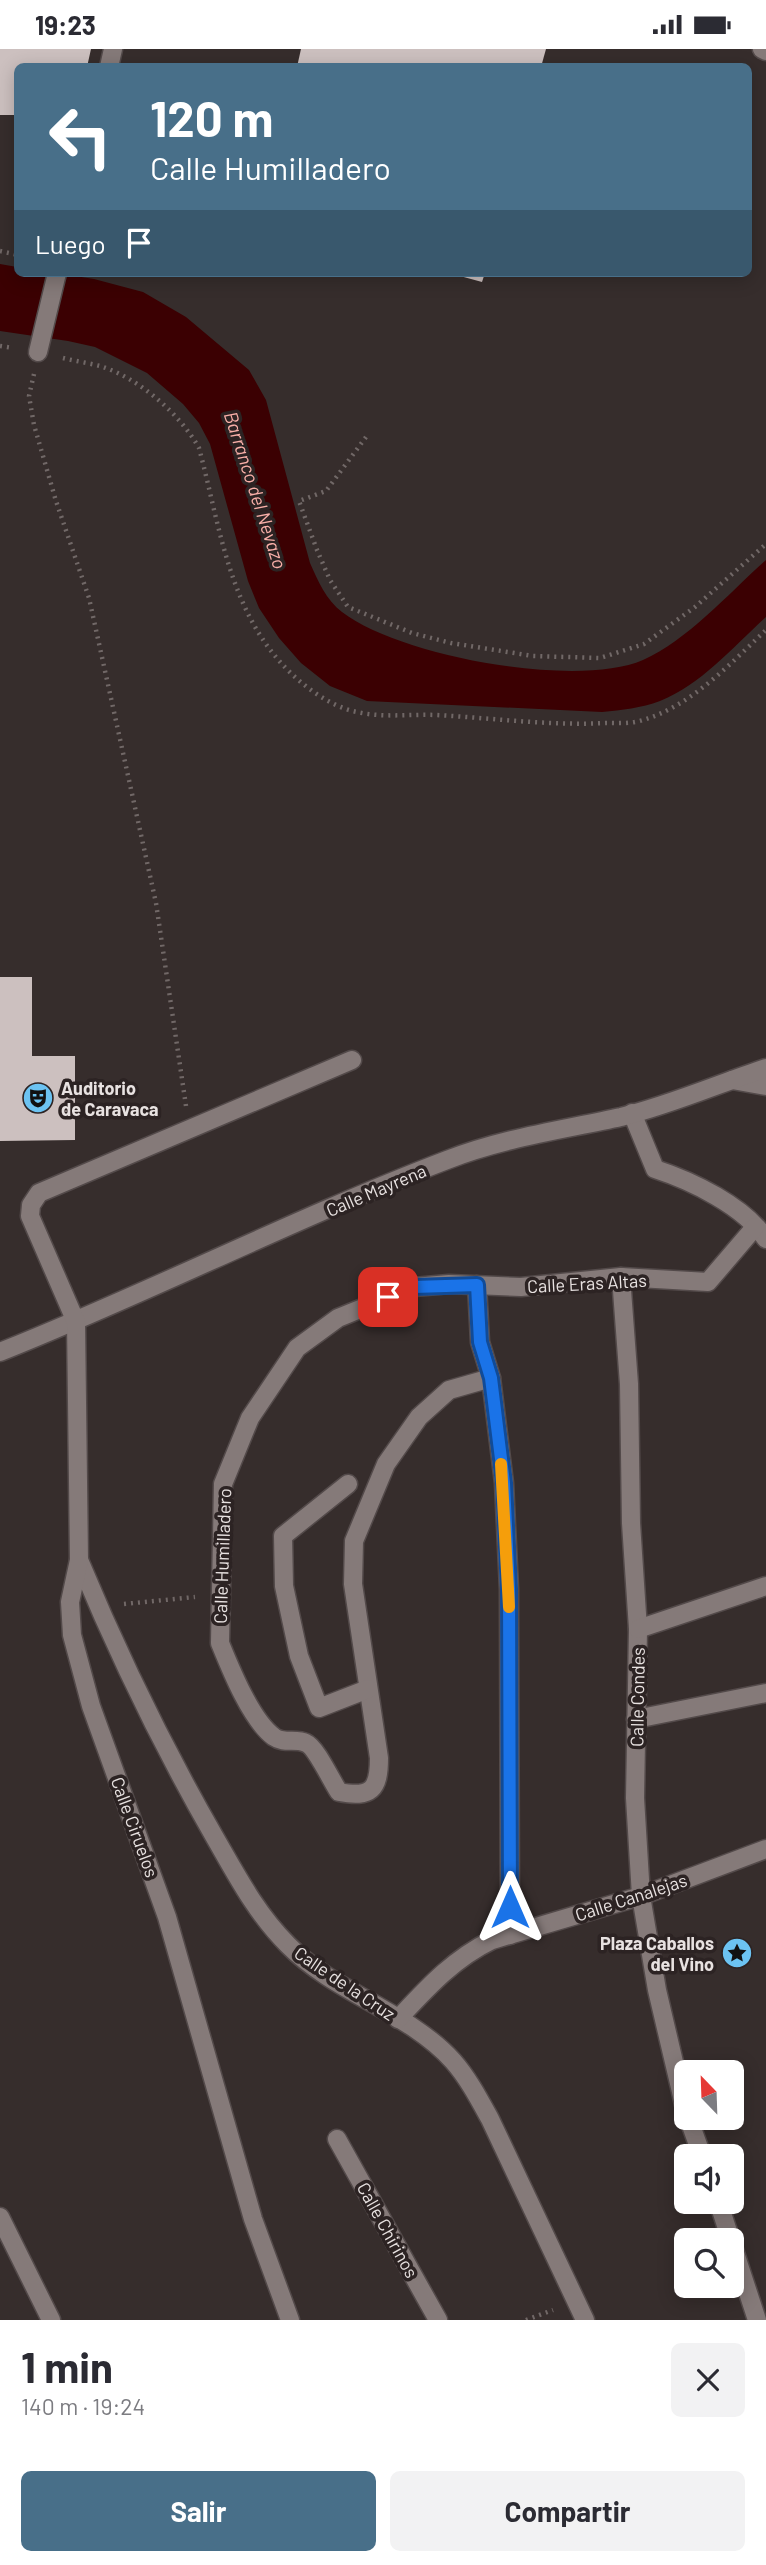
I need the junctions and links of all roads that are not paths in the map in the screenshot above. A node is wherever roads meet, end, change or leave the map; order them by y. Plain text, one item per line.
1 (57, 277) edge
2 (38, 352) road end
3 (352, 1060) dead end
4 (766, 1068) edge
5 (731, 1080) junction
6 (766, 1086) edge
7 (632, 1113) junction
8 (761, 1233) edge
9 (621, 1277) junction
10 (477, 1285) junction
11 (76, 1322) junction
12 (0, 1352) edge
13 (491, 1378) junction
14 (348, 1484) dead end
15 (79, 1560) junction
16 (766, 1586) edge
17 (100, 1611) junction
18 (70, 1613) junction
19 (638, 1629) junction
20 (368, 1689) junction
21 (766, 1693) edge
22 (636, 1719) junction
23 (766, 1849) edge
24 (641, 1896) junction
25 (510, 1935) junction
26 (398, 2019) junction
27 (674, 2061) edge
28 (337, 2140) dead end
29 (722, 2214) edge
30 (0, 2217) edge
31 (51, 2320) edge
32 (290, 2320) edge
33 (438, 2320) edge
34 (585, 2320) edge
35 (757, 2320) edge

1 - 2 street
3 - 11 street
4 - 5 street, Calle Mayrena
5 - 6 street
5 - 7 street, Calle Mayrena
7 - 8 street
7 - 11 street, Calle Mayrena
8 - 9 street, Calle Eras Altas
9 - 10 street, Calle Eras Altas
9 - 19 street, Calle Condes
10 - 13 street
10 - 20 street, Calle Humilladero
11 - 12 street, Calle Mayrena
11 - 15 street, Calle Ciruelos
13 - 20 street, Calle Humilladero
13 - 25 street
14 - 20 street
15 - 17 street, Calle de la Cruz
15 - 18 street, Calle Ciruelos
16 - 19 street
17 - 18 street
17 - 26 street, Calle de la Cruz
18 - 32 street, Calle Ciruelos
19 - 22 street, Calle Condes
21 - 22 street
22 - 24 street, Calle Condes
23 - 24 street, Calle Canalejas
24 - 25 street, Calle Canalejas
24 - 27 street, Calle Condes
25 - 26 street, Calle Canalejas
26 - 34 street, Calle de la Cruz
28 - 33 street, Calle Chirinos
29 - 35 street
30 - 31 street

